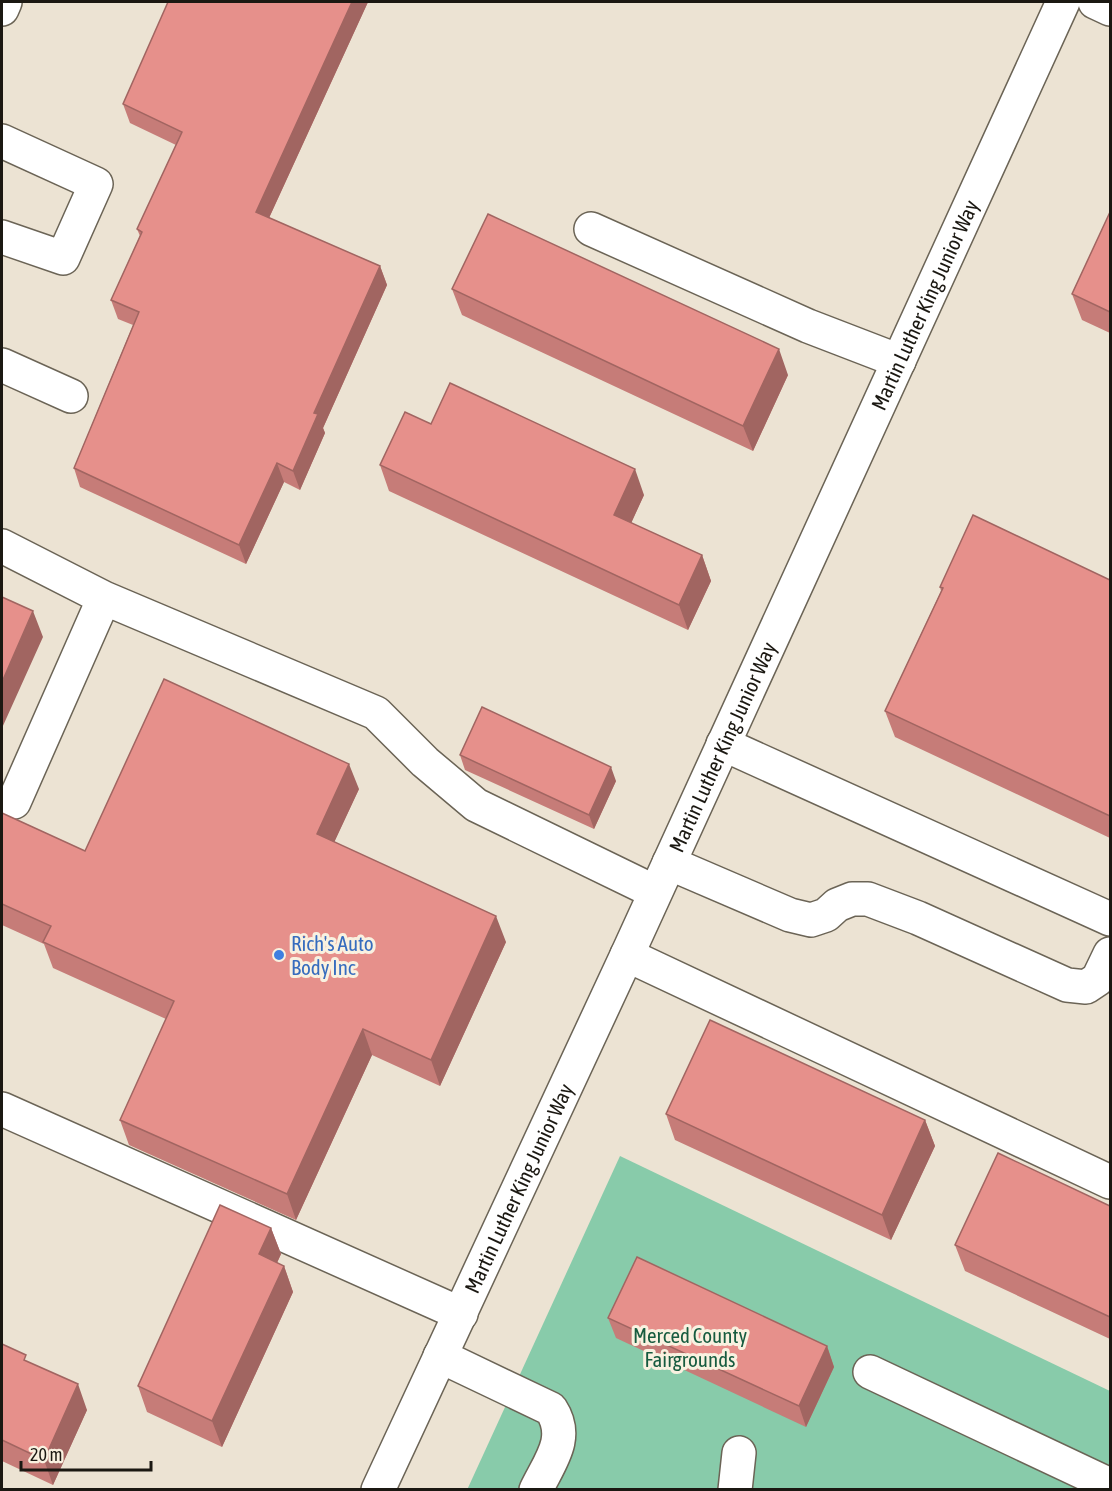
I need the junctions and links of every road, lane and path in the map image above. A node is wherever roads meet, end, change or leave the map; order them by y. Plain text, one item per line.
1 (5, 2) edge
2 (1063, 2) edge
3 (1095, 2) edge
4 (2, 9) edge
5 (1110, 9) edge
6 (2, 141) edge
7 (591, 229) dead end
8 (2, 237) edge
9 (899, 361) junction
10 (2, 364) edge
11 (71, 396) dead end
12 (2, 546) edge
13 (104, 598) junction
14 (723, 744) junction
15 (14, 802) dead end
16 (669, 862) junction
17 (655, 892) junction
18 (1110, 919) edge
19 (1110, 954) edge
20 (627, 955) junction
21 (2, 1109) edge
22 (1110, 1182) edge
23 (460, 1314) junction
24 (440, 1356) junction
25 (870, 1372) dead end
26 (739, 1453) dead end
27 (1110, 1485) edge
28 (378, 1490) edge
29 (536, 1490) edge
30 (735, 1490) edge

1 - 4 main road
2 - 9 main road, Martin Luther King Junior Way
3 - 5 main road
6 - 8 main road
7 - 9 main road
9 - 14 main road, Martin Luther King Junior Way
10 - 11 main road
12 - 13 main road
13 - 15 main road
13 - 17 main road
14 - 16 main road, Martin Luther King Junior Way
14 - 18 main road
16 - 17 main road, Martin Luther King Junior Way
16 - 19 main road
17 - 20 main road, Martin Luther King Junior Way
20 - 22 main road
20 - 23 main road, Martin Luther King Junior Way
21 - 23 main road
23 - 24 main road, Martin Luther King Junior Way
24 - 28 main road, Martin Luther King Junior Way
24 - 29 main road
25 - 27 main road
26 - 30 main road

